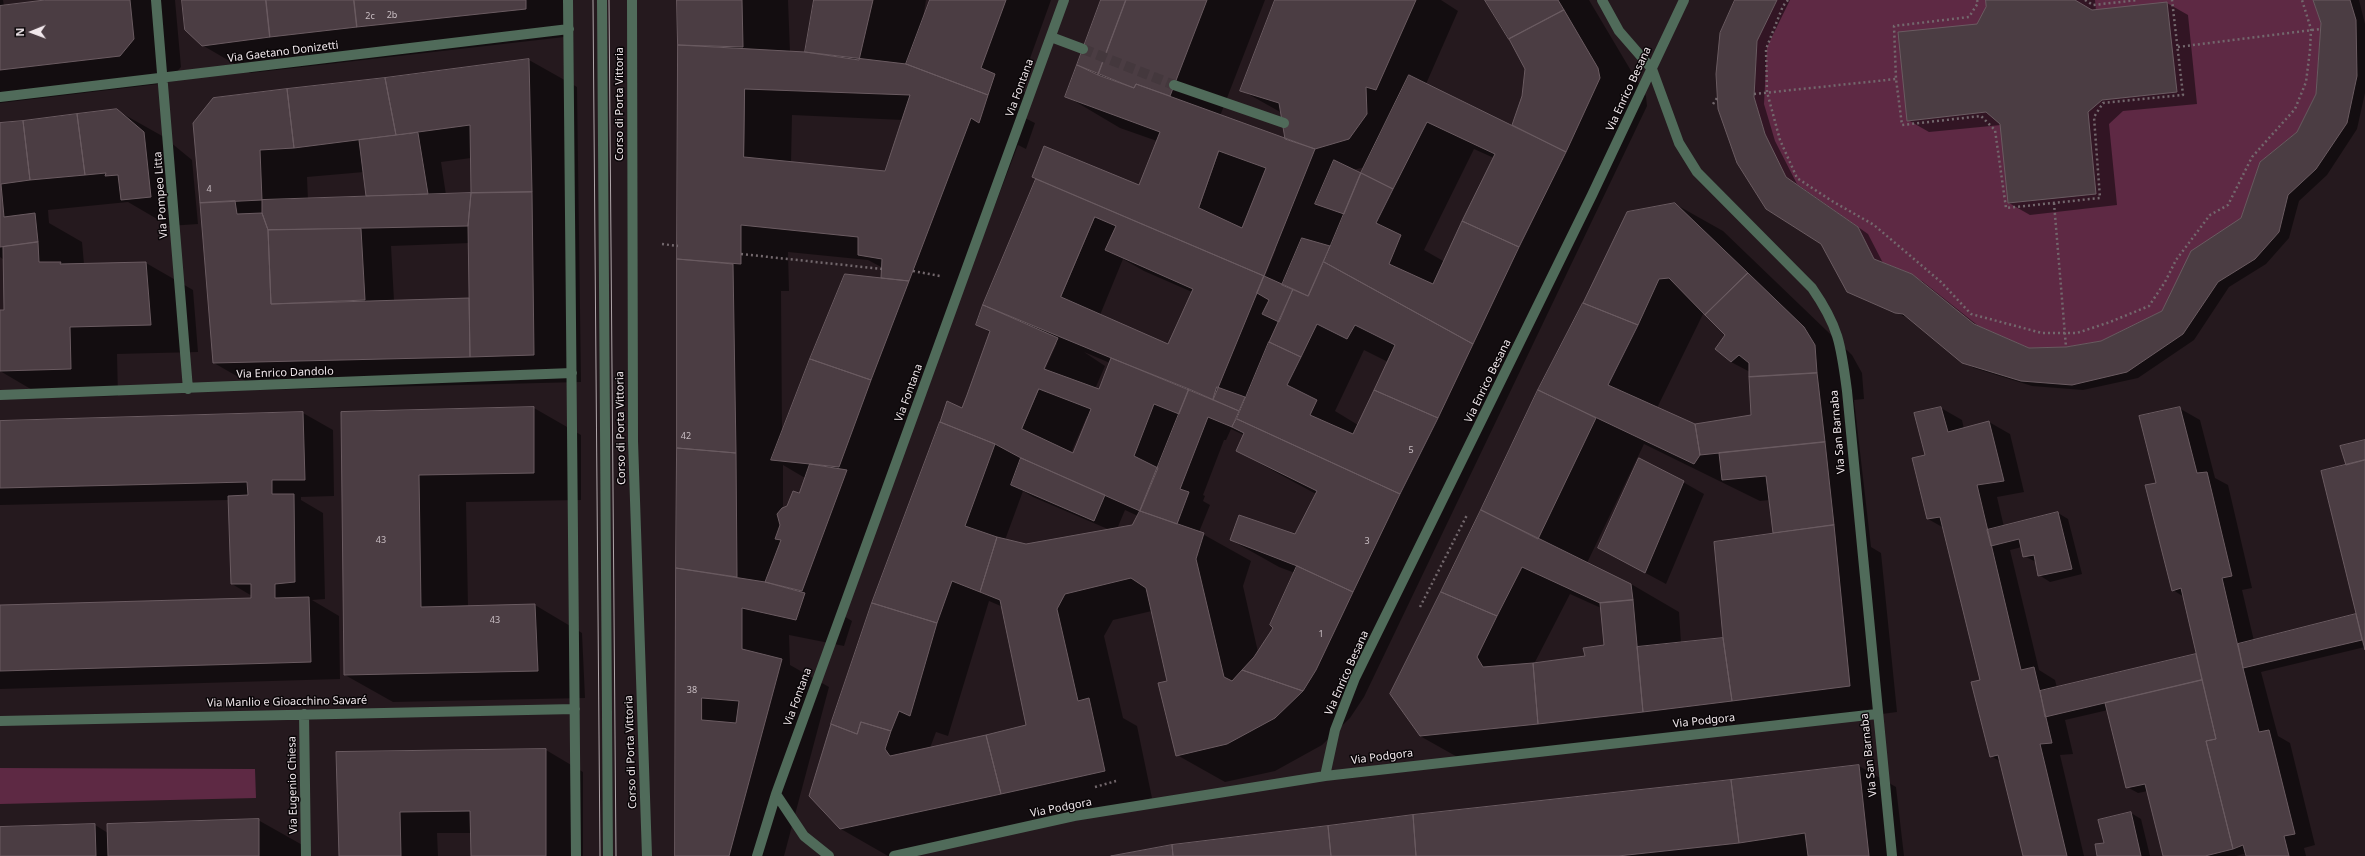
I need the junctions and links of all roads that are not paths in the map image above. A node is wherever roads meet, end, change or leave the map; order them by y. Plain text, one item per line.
1 (156, 0) edge
2 (568, 0) edge
3 (602, 0) edge
4 (632, 0) edge
5 (1064, 0) edge
6 (1602, 0) edge
7 (1684, 0) edge
8 (569, 29) junction
9 (1051, 37) junction
10 (1083, 49) tunnel mouth
11 (1652, 69) junction
12 (162, 78) junction
13 (1174, 85) tunnel mouth
14 (0, 97) edge
15 (1284, 123) dead end
16 (572, 373) junction
17 (188, 388) junction
18 (0, 395) edge
19 (576, 709) junction
20 (304, 714) junction
21 (1877, 714) junction
22 (0, 721) edge
23 (1325, 776) junction
24 (776, 794) junction
25 (306, 856) edge
26 (576, 856) edge
27 (608, 856) edge
28 (647, 856) edge
29 (757, 856) edge
30 (828, 856) edge
31 (894, 856) edge
32 (1892, 856) edge

1 - 12 street, Via Pompeo Litta
2 - 8 street
3 - 27 street
4 - 28 street, Corso di Porta Vittoria
5 - 9 street, Via Fontana
6 - 11 street
7 - 11 street, Via Enrico Besana
8 - 12 street, Via Gaetano Donizetti
8 - 16 street
9 - 10 street
9 - 24 street, Via Fontana
11 - 21 street, Via San Barnaba
11 - 23 street, Via Enrico Besana
12 - 14 street, Via Gaetano Donizetti
12 - 17 street, Via Pompeo Litta
13 - 15 street
16 - 17 street, Via Enrico Dandolo
16 - 19 street
17 - 18 street, Via Enrico Dandolo
19 - 20 street, Via Manlio e Gioacchino Savaré
19 - 26 street
20 - 22 street, Via Manlio e Gioacchino Savaré
20 - 25 street, Via Eugenio Chiesa
21 - 23 street, Via Podgora
21 - 32 street, Via San Barnaba
23 - 31 street, Via Podgora
24 - 29 street, Via Fontana
24 - 30 street

